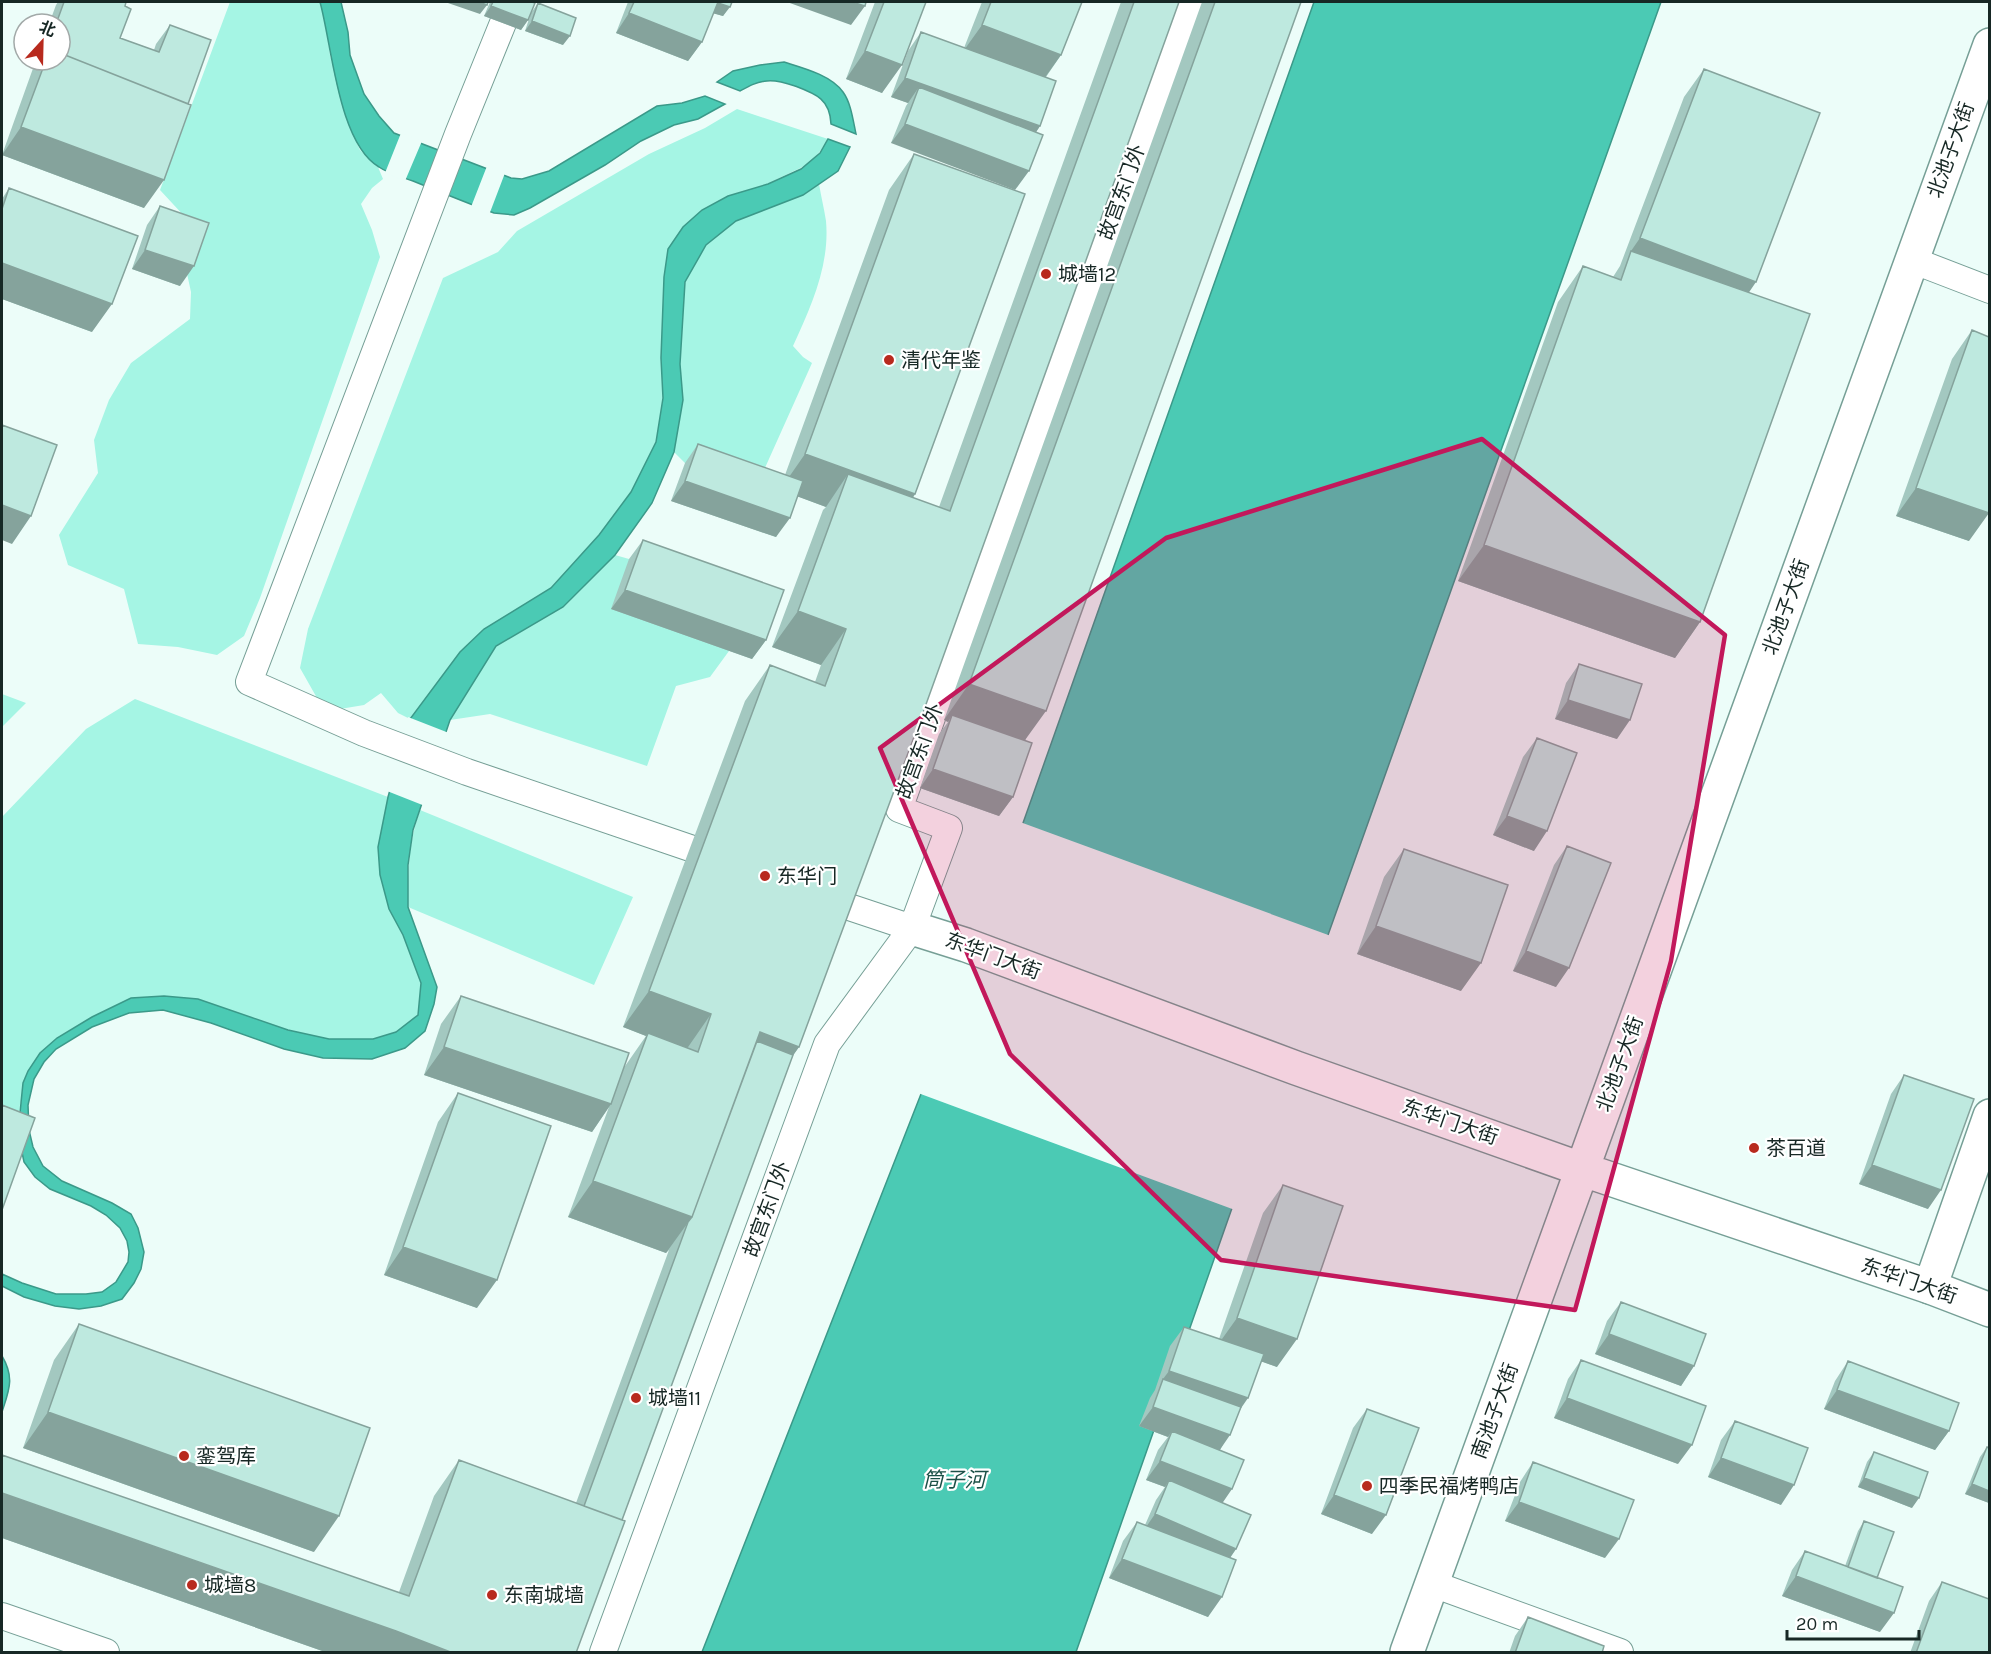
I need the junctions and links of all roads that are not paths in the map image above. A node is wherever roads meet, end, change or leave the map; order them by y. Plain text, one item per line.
1 (1191, 2) edge
2 (508, 10) edge
3 (1989, 45) edge
4 (1912, 260) junction
5 (1989, 290) edge
6 (690, 848) dead end
7 (840, 904) edge
8 (912, 928) junction
9 (1989, 1116) edge
10 (1581, 1169) junction
11 (1930, 1287) junction
12 (1989, 1310) edge
13 (1432, 1584) junction
14 (2, 1616) edge
15 (106, 1653) edge
16 (603, 1653) edge
17 (1407, 1653) edge
18 (1620, 1653) edge

1 - 8 lane, 故宫东门外
2 - 6 lane
3 - 4 street, 北池子大街
4 - 5 lane
4 - 10 street, 北池子大街
7 - 8 lane
8 - 10 street, 东华门大街
8 - 16 lane, 故宫东门外
9 - 11 street
10 - 11 street, 东华门大街
10 - 13 street, 南池子大街
11 - 12 street, 东华门大街
13 - 17 street, 南池子大街
13 - 18 lane
14 - 15 lane

